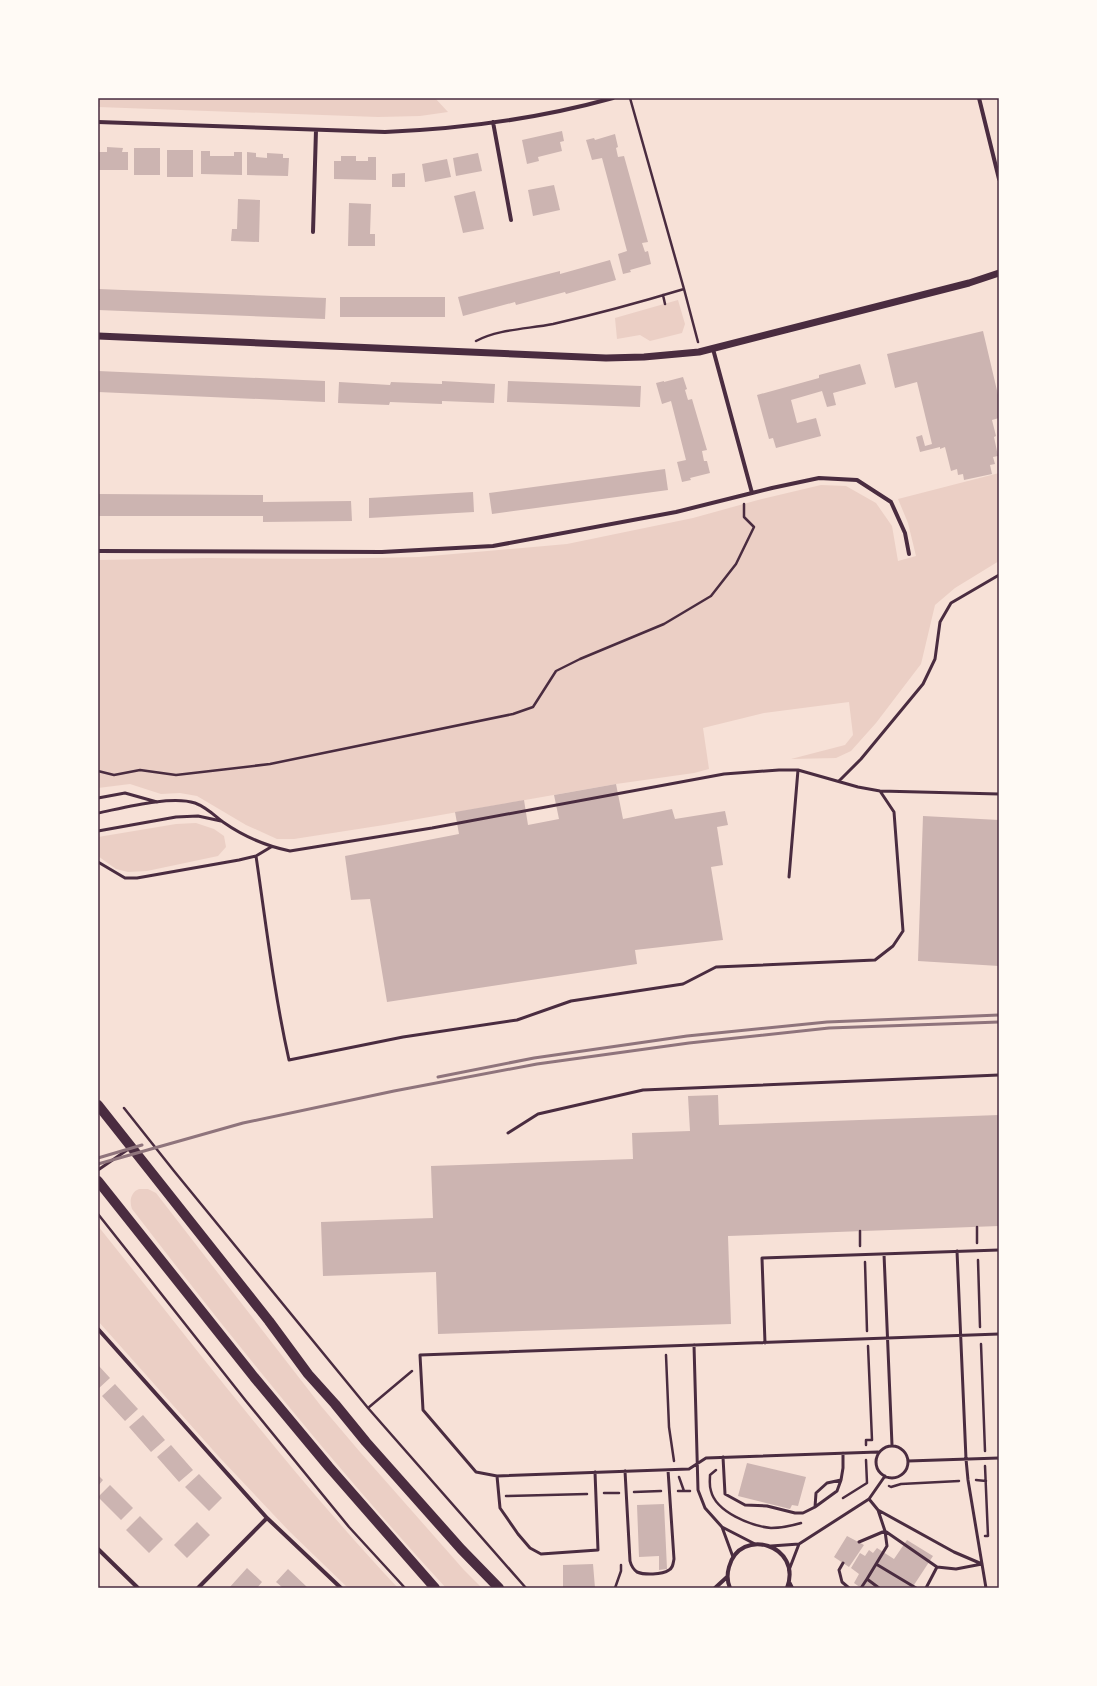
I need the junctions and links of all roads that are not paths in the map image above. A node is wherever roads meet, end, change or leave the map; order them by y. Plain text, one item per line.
1 (613, 98) edge
2 (979, 98) edge
3 (98, 122) edge
4 (493, 122) junction
5 (316, 130) junction
6 (997, 165) edge
7 (999, 179) edge
8 (510, 220) dead end
9 (313, 232) dead end
10 (999, 273) edge
11 (98, 336) edge
12 (713, 349) junction
13 (752, 493) junction
14 (98, 551) edge
15 (909, 554) dead end
16 (999, 575) edge
17 (798, 770) junction
18 (839, 781) junction
19 (880, 791) junction
20 (999, 794) edge
21 (98, 798) edge
22 (158, 802) junction
23 (98, 813) edge
24 (223, 821) junction
25 (98, 831) edge
26 (271, 847) junction
27 (256, 856) junction
28 (98, 862) edge
29 (789, 877) dead end
30 (999, 1075) edge
31 (100, 1107) edge
32 (508, 1133) dead end
33 (132, 1147) junction
34 (98, 1170) edge
35 (98, 1181) edge
36 (999, 1250) edge
37 (957, 1251) junction
38 (884, 1254) junction
39 (98, 1329) edge
40 (999, 1334) edge
41 (959, 1336) junction
42 (887, 1338) junction
43 (765, 1343) junction
44 (694, 1345) junction
45 (892, 1445) junction
46 (878, 1452) junction
47 (843, 1453) junction
48 (723, 1457) junction
49 (999, 1458) edge
50 (966, 1459) junction
51 (908, 1461) junction
52 (696, 1464) junction
53 (668, 1470) junction
54 (625, 1471) junction
55 (595, 1472) junction
56 (497, 1476) junction
57 (885, 1476) junction
58 (841, 1480) junction
59 (870, 1499) junction
60 (815, 1507) junction
61 (878, 1510) junction
62 (267, 1518) junction
63 (722, 1528) junction
64 (885, 1531) junction
65 (859, 1542) dead end
66 (755, 1544) junction
67 (799, 1544) junction
68 (771, 1546) junction
69 (98, 1549) edge
70 (733, 1557) junction
71 (843, 1563) dead end
72 (876, 1564) junction
73 (982, 1564) junction
74 (937, 1567) junction
75 (789, 1570) junction
76 (727, 1577) junction
77 (867, 1579) junction
78 (789, 1582) junction
79 (138, 1588) edge
80 (198, 1588) edge
81 (341, 1588) edge
82 (435, 1588) edge
83 (499, 1588) edge
84 (715, 1588) edge
85 (730, 1588) edge
86 (787, 1588) edge
87 (792, 1588) edge
88 (849, 1588) edge
89 (861, 1588) edge
90 (879, 1588) edge
91 (916, 1588) edge
92 (926, 1588) edge
93 (986, 1588) edge

1 - 4 street
2 - 6 street
3 - 5 street
4 - 5 street
4 - 8 street
5 - 9 street
6 - 7 street
10 - 12 street
11 - 12 street
12 - 13 street
13 - 14 street
13 - 15 street
16 - 18 lane
17 - 18 lane
17 - 26 lane
17 - 29 lane
18 - 19 lane
19 - 20 lane
19 - 27 lane
21 - 22 lane
22 - 23 lane
22 - 24 lane
24 - 25 lane
24 - 26 lane
26 - 27 lane
27 - 28 lane
30 - 32 lane
31 - 33 main road
33 - 34 lane
33 - 83 main road
35 - 82 main road
36 - 37 lane
37 - 38 lane
37 - 41 lane
38 - 42 lane
38 - 43 lane
39 - 62 street
40 - 41 lane
41 - 42 lane
41 - 50 lane
42 - 43 lane
42 - 45 lane
43 - 44 lane
44 - 52 lane
44 - 56 lane
45 - 46 lane
45 - 51 lane
46 - 47 lane
46 - 57 lane
47 - 48 lane
47 - 58 lane
48 - 52 lane
48 - 60 lane
49 - 50 lane
50 - 51 lane
50 - 73 lane
51 - 57 lane
52 - 53 lane
52 - 63 lane
53 - 54 lane
53 - 54 lane
54 - 55 lane
55 - 56 lane
55 - 56 lane
57 - 59 lane
58 - 60 lane
58 - 60 lane
59 - 61 lane
59 - 67 lane
61 - 64 lane
61 - 73 lane
62 - 80 street
62 - 81 street
63 - 66 lane
63 - 70 lane
64 - 65 lane
64 - 72 lane
64 - 74 lane
66 - 68 street
66 - 70 street
67 - 68 lane
67 - 75 lane
68 - 75 street
69 - 79 street
70 - 76 street
71 - 88 lane
72 - 77 lane
72 - 91 lane
73 - 74 lane
73 - 93 lane
74 - 92 lane
75 - 78 street
76 - 84 street
76 - 85 street
77 - 89 lane
77 - 90 lane
78 - 86 street
78 - 87 street

